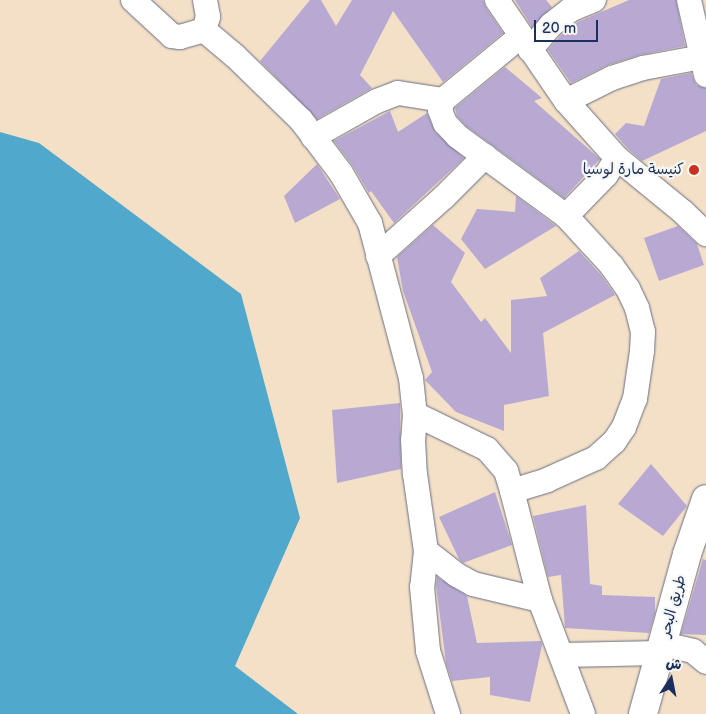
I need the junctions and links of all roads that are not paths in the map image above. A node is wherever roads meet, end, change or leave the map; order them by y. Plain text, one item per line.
1 (133, 0) edge
2 (205, 0) edge
3 (497, 0) edge
4 (594, 0) edge
5 (688, 0) edge
6 (204, 30) junction
7 (525, 43) junction
8 (704, 66) edge
9 (443, 100) junction
10 (566, 101) junction
11 (314, 137) junction
12 (484, 156) junction
13 (616, 158) junction
14 (566, 216) junction
15 (706, 234) edge
16 (378, 256) junction
17 (415, 414) junction
18 (512, 491) junction
19 (706, 499) edge
20 (426, 551) junction
21 (540, 600) junction
22 (662, 649) junction
23 (562, 655) junction
24 (706, 662) edge
25 (448, 714) edge
26 (583, 714) edge
27 (643, 714) edge

1 - 6 street
2 - 6 street
3 - 7 street
4 - 7 street
5 - 8 street
6 - 11 street
7 - 9 street
7 - 10 street
8 - 10 street
9 - 11 street
9 - 12 street
10 - 13 street
11 - 16 street
12 - 14 street
12 - 16 street
13 - 14 street
13 - 15 street
14 - 18 street
16 - 17 street
17 - 18 street
17 - 20 street
18 - 21 street
19 - 22 main road, طريق البحر
20 - 21 street
20 - 25 street
21 - 23 street
22 - 23 street
22 - 24 street
22 - 27 main road, طريق البحر
23 - 26 street

